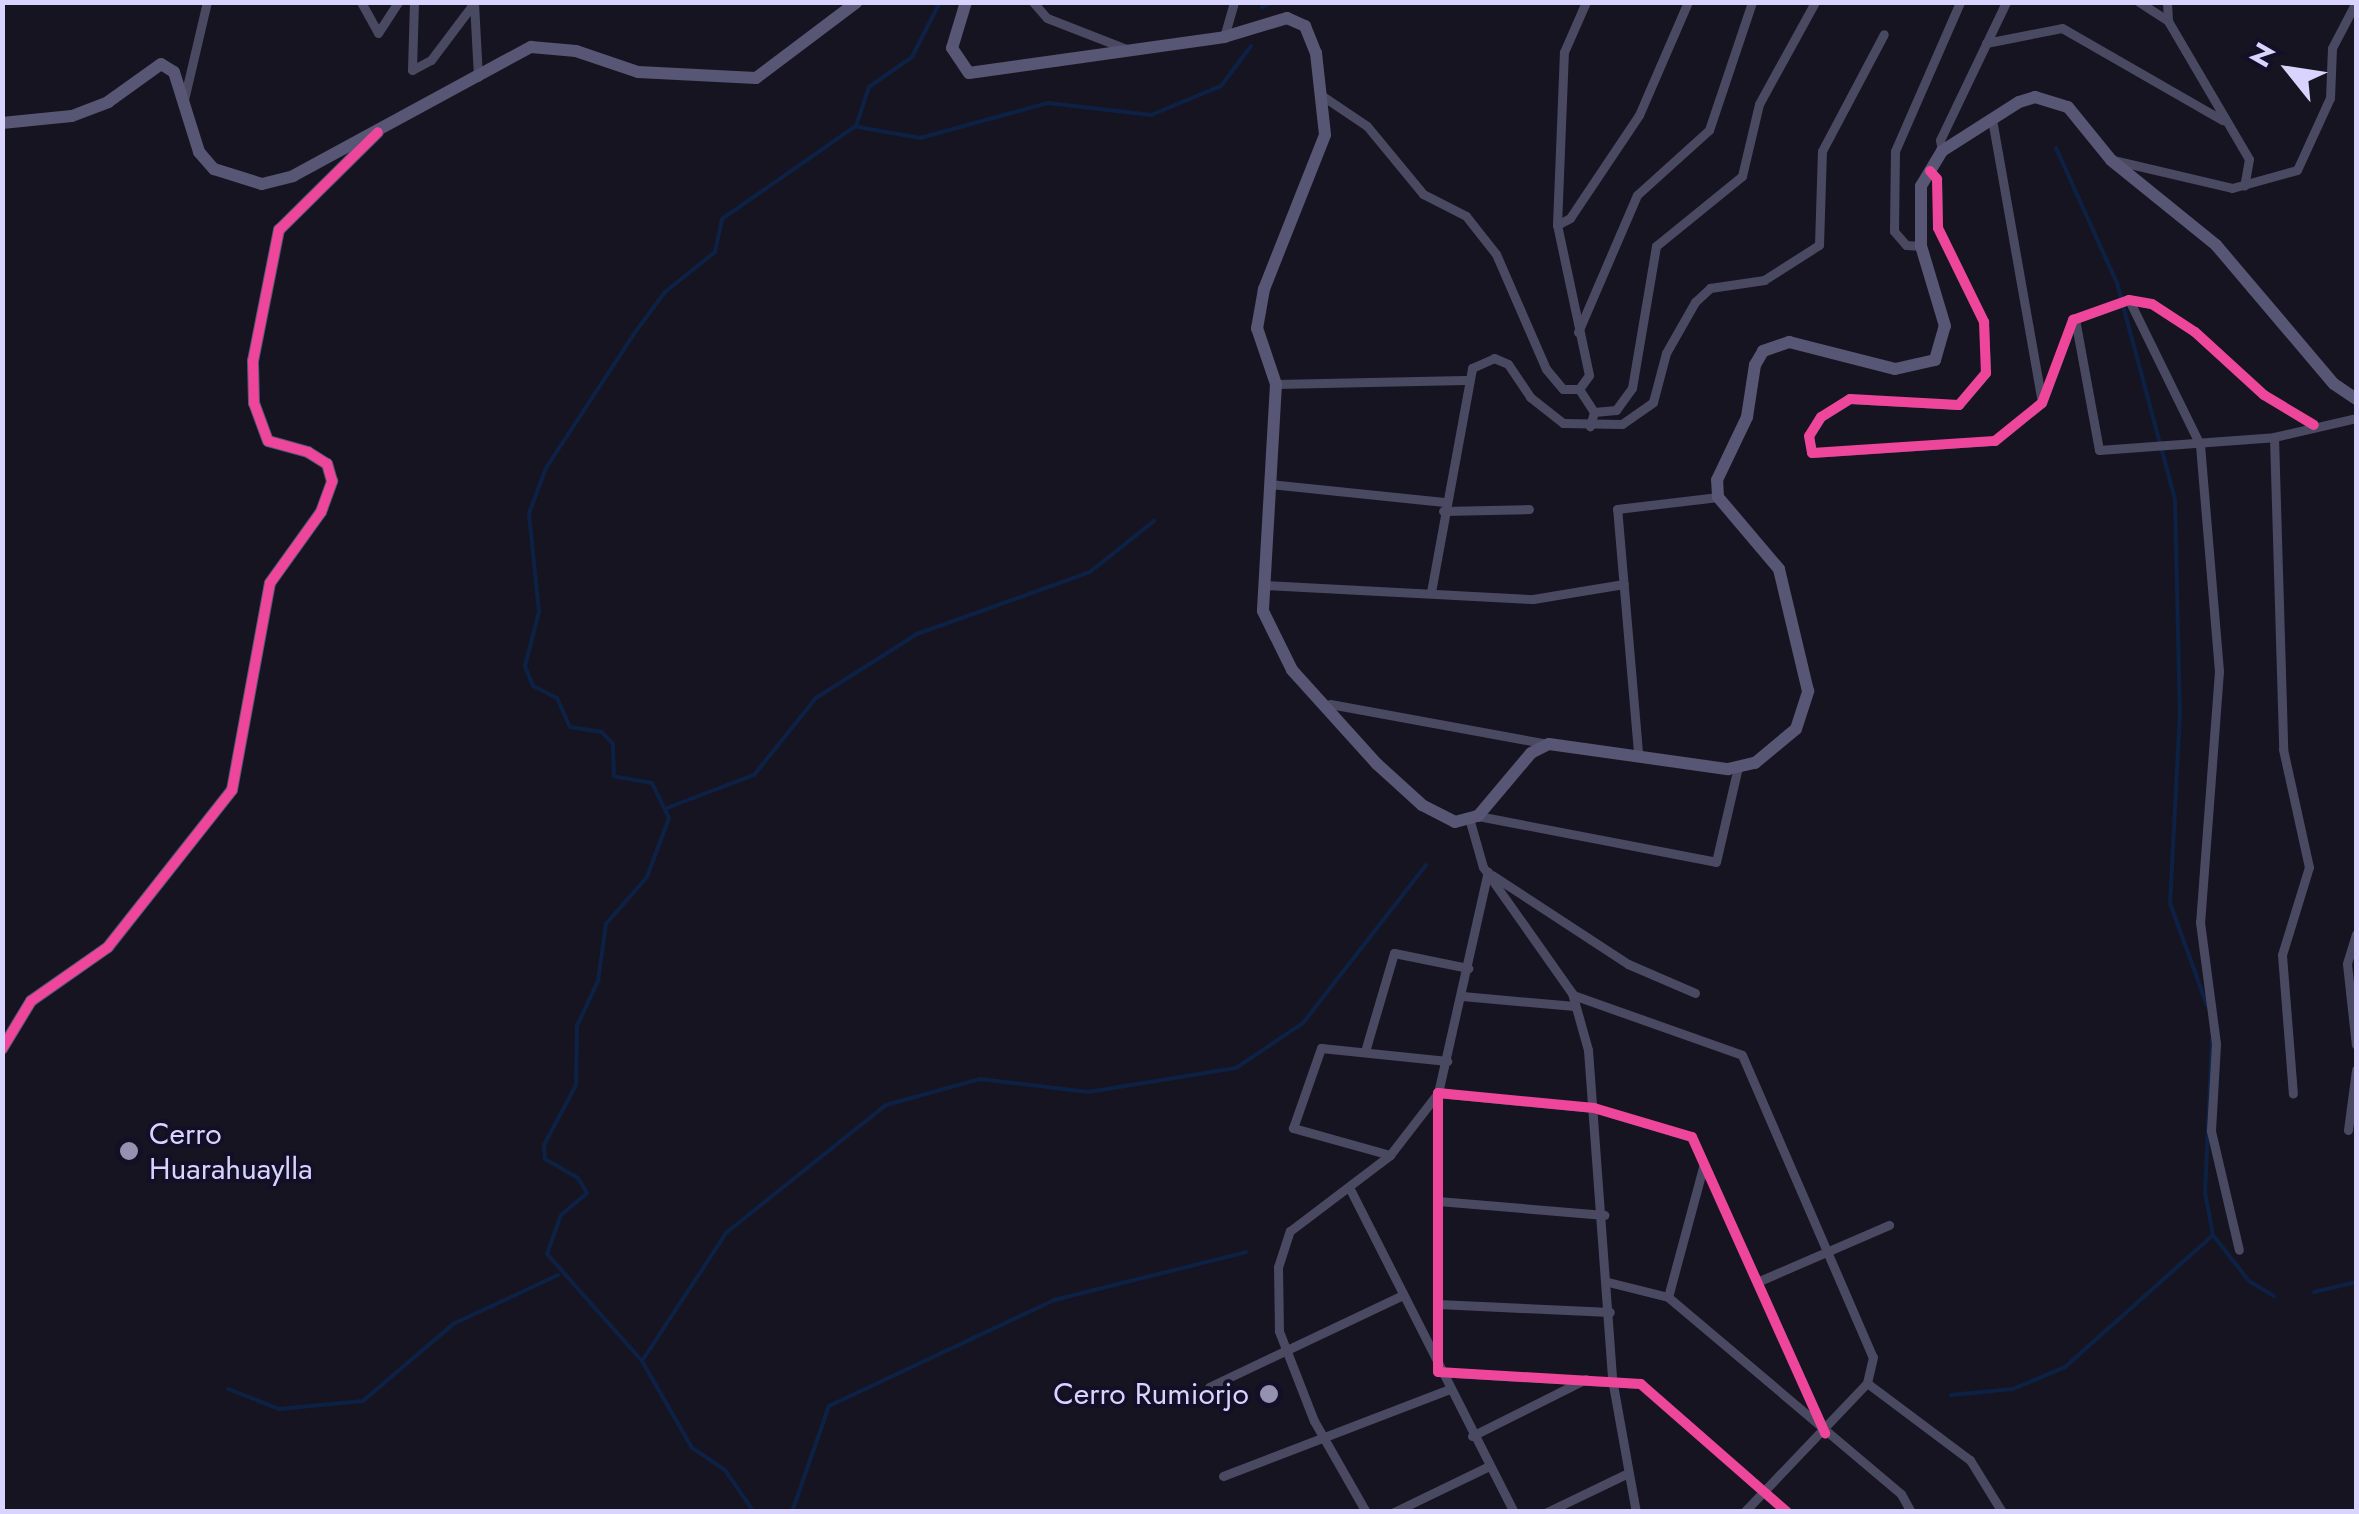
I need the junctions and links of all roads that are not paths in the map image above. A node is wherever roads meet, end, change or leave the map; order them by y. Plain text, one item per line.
1 (207, 2) edge
2 (361, 2) edge
3 (398, 2) edge
4 (414, 2) edge
5 (856, 2) edge
6 (966, 2) edge
7 (1033, 2) edge
8 (1234, 2) edge
9 (1586, 2) edge
10 (1688, 2) edge
11 (1752, 2) edge
12 (1815, 2) edge
13 (1960, 2) edge
14 (2006, 2) edge
15 (2139, 2) edge
16 (2167, 2) edge
17 (2356, 2) edge
18 (2168, 21) junction
19 (1884, 34) dead end
20 (1224, 37) junction
21 (1986, 43) junction
22 (1124, 48) junction
23 (478, 77) junction
24 (1321, 95) junction
25 (182, 107) junction
26 (1992, 119) junction
27 (2222, 120) junction
28 (2, 123) edge
29 (378, 132) junction
30 (1942, 151) junction
31 (2110, 160) junction
32 (1930, 171) junction
33 (2242, 188) junction
34 (1557, 224) junction
35 (1921, 246) junction
36 (2129, 300) junction
37 (2075, 318) junction
38 (1577, 335) junction
39 (1465, 380) junction
40 (1276, 384) junction
41 (1579, 390) junction
42 (2356, 399) edge
43 (2042, 404) junction
44 (1594, 412) junction
45 (2356, 418) edge
46 (2314, 424) junction
47 (1590, 426) junction
48 (2274, 437) junction
49 (2200, 446) junction
50 (1269, 484) junction
51 (1718, 497) junction
52 (1444, 506) junction
53 (1529, 509) dead end
54 (1624, 584) junction
55 (1260, 585) junction
56 (1431, 592) junction
57 (1330, 704) junction
58 (1549, 744) junction
59 (1638, 752) junction
60 (1738, 766) junction
61 (1474, 817) junction
62 (1488, 872) junction
63 (2356, 934) edge
64 (1468, 968) junction
65 (1695, 993) dead end
66 (1462, 996) junction
67 (1574, 1001) junction
68 (2356, 1045) edge
69 (1366, 1048) junction
70 (2, 1049) edge
71 (1447, 1061) junction
72 (2356, 1070) edge
73 (1438, 1093) junction
74 (2292, 1094) dead end
75 (1594, 1108) junction
76 (2348, 1130) dead end
77 (1390, 1155) junction
78 (1704, 1164) junction
79 (1351, 1191) junction
80 (1438, 1201) junction
81 (1604, 1215) junction
82 (1890, 1225) dead end
83 (2239, 1250) dead end
84 (1830, 1251) junction
85 (1608, 1282) junction
86 (1757, 1282) junction
87 (1402, 1296) junction
88 (1668, 1296) junction
89 (1438, 1304) junction
90 (1610, 1312) junction
91 (1284, 1345) junction
92 (1438, 1372) junction
93 (1587, 1378) junction
94 (1612, 1379) junction
95 (1868, 1383) junction
96 (1208, 1387) dead end
97 (1447, 1390) junction
98 (1825, 1433) junction
99 (1322, 1434) junction
100 (1472, 1436) junction
101 (1488, 1466) junction
102 (1626, 1474) junction
103 (1223, 1476) dead end
104 (1767, 1493) junction
105 (1366, 1512) edge
106 (1394, 1512) edge
107 (1514, 1512) edge
108 (1547, 1512) edge
109 (1636, 1512) edge
110 (1744, 1512) edge
111 (1787, 1512) edge
112 (1911, 1512) edge
113 (2002, 1512) edge

1 - 25 street
2 - 3 street
4 - 23 street
5 - 23 main road
6 - 22 main road
7 - 22 street
8 - 20 street
9 - 34 street
10 - 34 street
11 - 38 street
12 - 44 street
13 - 35 street
14 - 21 street
15 - 18 street
16 - 18 street
17 - 33 street
18 - 27 street
19 - 47 street
20 - 22 main road
20 - 24 main road
21 - 27 street
21 - 30 street
23 - 29 main road
24 - 40 main road
24 - 41 street
25 - 28 main road
25 - 29 main road
26 - 30 main road
26 - 31 main road
26 - 43 street
27 - 33 street
29 - 70 main road
30 - 32 main road
31 - 33 street
31 - 42 main road
32 - 35 main road
32 - 43 street
34 - 38 street
35 - 51 main road
36 - 37 street
36 - 46 street
36 - 49 street
37 - 43 street
37 - 49 street
38 - 41 street
39 - 40 street
39 - 47 street
39 - 52 street
40 - 50 main road
41 - 44 street
44 - 47 street
45 - 46 street
46 - 48 street
48 - 49 street
48 - 74 street
49 - 83 street
50 - 52 street
50 - 55 main road
51 - 54 street
51 - 60 main road
52 - 53 street
52 - 56 street
54 - 56 street
54 - 59 street
55 - 56 street
55 - 57 main road
57 - 58 street
57 - 61 main road
58 - 59 main road
58 - 61 main road
59 - 60 main road
60 - 61 street
61 - 62 street
62 - 64 street
62 - 65 street
62 - 67 street
63 - 68 street
64 - 66 street
64 - 69 street
66 - 67 street
66 - 71 street
67 - 75 street
67 - 84 street
69 - 71 street
69 - 77 street
71 - 73 street
72 - 76 street
73 - 75 street
73 - 77 street
73 - 80 street
75 - 78 street
75 - 81 street
77 - 79 street
78 - 86 street
78 - 88 street
79 - 87 street
79 - 91 street
80 - 81 street
80 - 89 street
81 - 85 street
82 - 84 street
84 - 86 street
84 - 95 street
85 - 88 street
85 - 90 street
86 - 98 street
87 - 91 street
87 - 92 street
88 - 98 street
89 - 90 street
89 - 92 street
90 - 94 street
91 - 96 street
91 - 99 street
92 - 93 street
92 - 97 street
93 - 94 street
93 - 100 street
94 - 102 street
94 - 104 street
95 - 98 street
95 - 113 street
97 - 99 street
97 - 100 street
98 - 104 street
98 - 112 street
99 - 103 street
99 - 105 street
100 - 101 street
101 - 106 street
101 - 107 street
102 - 108 street
102 - 109 street
104 - 110 street
104 - 111 street

